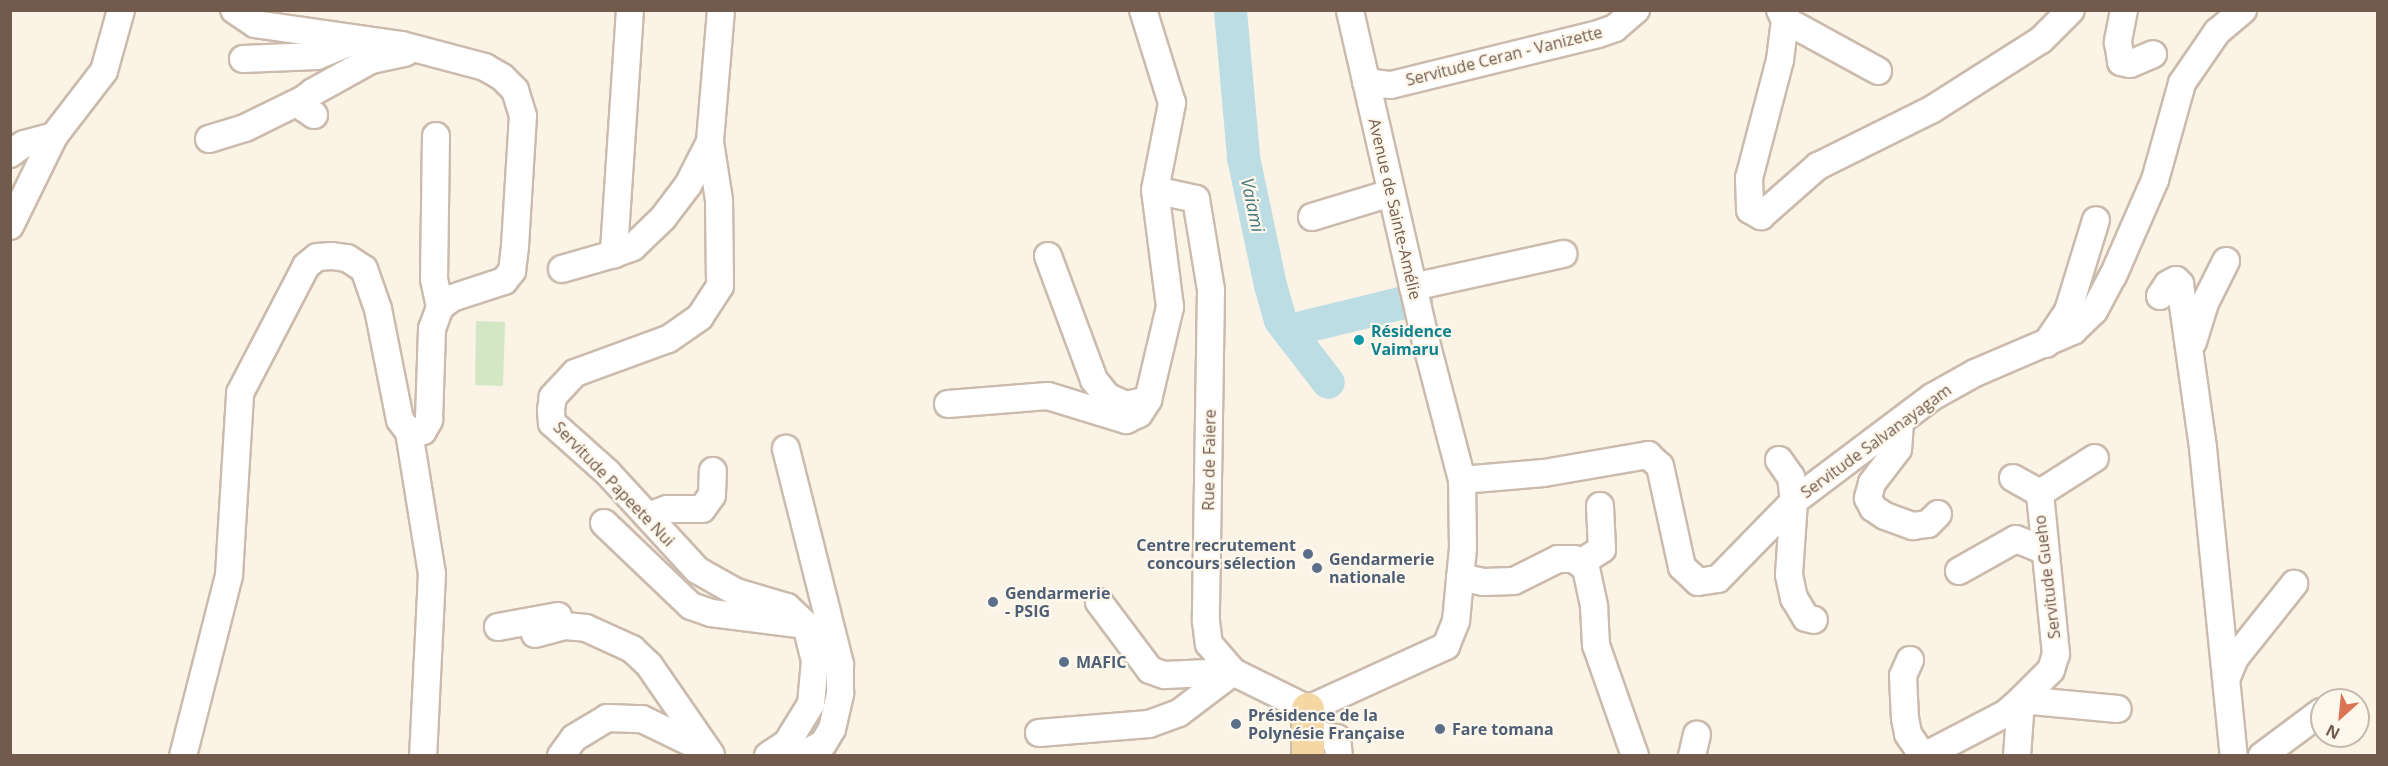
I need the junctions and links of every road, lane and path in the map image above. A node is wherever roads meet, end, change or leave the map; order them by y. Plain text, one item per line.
1 (121, 10) edge
2 (234, 10) edge
3 (630, 10) edge
4 (721, 10) edge
5 (1143, 10) edge
6 (1350, 10) edge
7 (1636, 10) edge
8 (2071, 10) edge
9 (2124, 10) edge
10 (2243, 10) edge
11 (1783, 15) edge
12 (357, 39) junction
13 (432, 52) junction
14 (2153, 54) dead end
15 (243, 59) dead end
16 (1878, 71) dead end
17 (1366, 82) junction
18 (54, 136) junction
19 (436, 136) dead end
20 (209, 139) dead end
21 (710, 142) junction
22 (10, 154) edge
23 (1155, 190) junction
24 (1391, 193) junction
25 (1312, 217) dead end
26 (2096, 220) dead end
27 (10, 226) edge
28 (614, 254) junction
29 (1563, 254) dead end
30 (1048, 256) dead end
31 (2226, 261) dead end
32 (562, 269) dead end
33 (1413, 286) junction
34 (2160, 296) dead end
35 (440, 307) junction
36 (2045, 344) junction
37 (2191, 348) junction
38 (1148, 400) junction
39 (948, 404) dead end
40 (1900, 422) junction
41 (409, 432) junction
42 (786, 449) dead end
43 (2095, 458) dead end
44 (1779, 460) dead end
45 (713, 471) dead end
46 (2013, 478) dead end
47 (1462, 480) junction
48 (2040, 493) junction
49 (1794, 501) junction
50 (1600, 507) dead end
51 (1938, 514) dead end
52 (648, 516) junction
53 (604, 523) dead end
54 (2043, 550) junction
55 (1580, 563) junction
56 (1959, 571) dead end
57 (1460, 577) junction
58 (2294, 584) dead end
59 (1099, 602) dead end
60 (1814, 620) dead end
61 (806, 626) junction
62 (498, 627) dead end
63 (586, 628) junction
64 (535, 634) dead end
65 (1910, 660) dead end
66 (1233, 672) junction
67 (2228, 675) junction
68 (2021, 700) junction
69 (2118, 709) dead end
70 (2310, 720) edge
71 (1308, 732) edge
72 (1038, 733) dead end
73 (1965, 754) edge
74 (712, 755) edge
75 (769, 755) edge
76 (1926, 755) edge
77 (183, 756) edge
78 (423, 756) edge
79 (561, 756) edge
80 (1339, 756) edge
81 (1635, 756) edge
82 (2017, 756) edge
83 (2234, 756) edge
84 (2262, 756) edge

1 - 18 street
2 - 12 street
3 - 28 street
4 - 21 street, Servitude Papeete Nui
5 - 23 street
6 - 17 street, Avenue de Sainte-Amélie
7 - 17 street, Servitude Ceran - Vanizette
8 - 11 street
9 - 14 street
10 - 36 street, Servitude Salvanayagam
11 - 16 street
12 - 13 street
12 - 15 street
13 - 20 street
13 - 35 street
17 - 24 street, Avenue de Sainte-Amélie
18 - 22 street
18 - 27 street
19 - 35 street
21 - 28 street, Servitude Papeete Nui
21 - 52 street, Servitude Papeete Nui
23 - 38 street
23 - 66 street, Rue de Faiere
24 - 25 street
24 - 33 street, Avenue de Sainte-Amélie
26 - 36 street
28 - 32 street, Servitude Papeete Nui
29 - 33 street
30 - 38 street
31 - 37 street
33 - 47 street, Avenue de Sainte-Amélie
34 - 37 street
35 - 41 street
36 - 40 street, Servitude Salvanayagam
37 - 67 street
38 - 39 street
40 - 49 street, Servitude Salvanayagam
40 - 51 street
41 - 77 street
41 - 78 street
42 - 75 street
43 - 48 street
44 - 49 street
45 - 52 street
46 - 48 street
47 - 49 street, Servitude Salvanayagam
47 - 57 street, Avenue de Sainte-Amélie
48 - 54 street, Servitude Gueho
49 - 60 street
50 - 55 street
52 - 61 street, Servitude Papeete Nui
53 - 61 street
54 - 56 street
54 - 68 street, Servitude Gueho
55 - 57 street
55 - 81 street
57 - 71 street, Avenue de Sainte-Amélie
58 - 67 street
59 - 66 street
61 - 75 street
62 - 63 street
63 - 64 street
63 - 74 street
65 - 76 street
66 - 71 street, Rue de Faiere
66 - 72 street
67 - 83 street
68 - 69 street
68 - 73 street
68 - 76 street
68 - 82 street
70 - 84 street
71 - 80 street, Rue de Faiere
74 - 79 street

